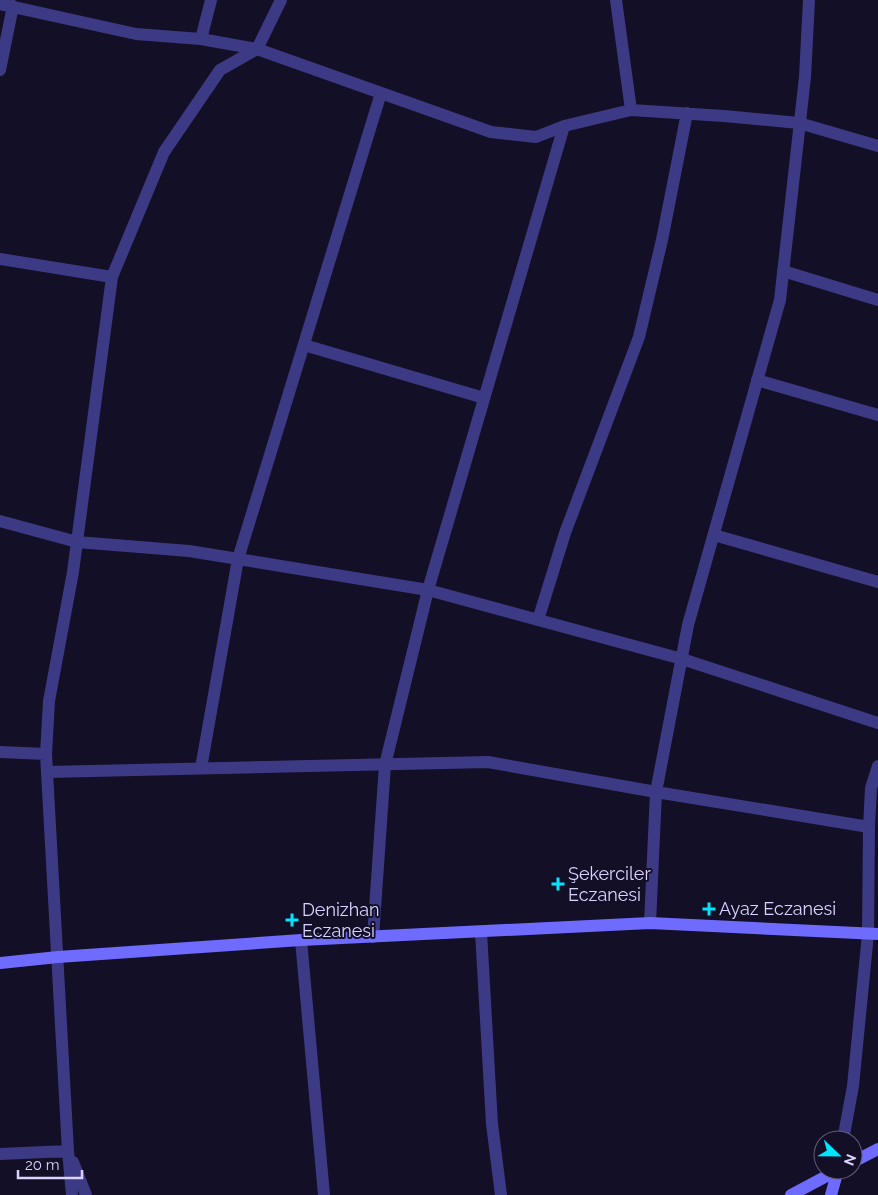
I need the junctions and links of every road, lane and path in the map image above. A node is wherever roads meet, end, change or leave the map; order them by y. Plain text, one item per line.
1 (211, 0) edge
2 (281, 0) edge
3 (616, 0) edge
4 (809, 0) edge
5 (6, 5) edge
6 (201, 39) junction
7 (257, 49) junction
8 (0, 70) edge
9 (381, 94) junction
10 (631, 110) junction
11 (686, 113) junction
12 (799, 123) junction
13 (564, 126) junction
14 (878, 146) edge
15 (0, 259) edge
16 (783, 271) junction
17 (112, 277) junction
18 (878, 300) edge
19 (304, 345) junction
20 (757, 380) junction
21 (484, 398) junction
22 (878, 415) edge
23 (0, 521) edge
24 (714, 535) junction
25 (77, 542) junction
26 (238, 559) junction
27 (878, 582) edge
28 (428, 590) junction
29 (538, 620) junction
30 (682, 659) junction
31 (878, 723) edge
32 (0, 752) edge
33 (46, 754) junction
34 (385, 765) junction
35 (878, 766) edge
36 (201, 768) junction
37 (47, 772) junction
38 (656, 792) junction
39 (869, 827) junction
40 (650, 923) junction
41 (481, 932) junction
42 (873, 934) edge
43 (373, 937) junction
44 (301, 940) junction
45 (58, 956) junction
46 (0, 963) edge
47 (845, 1130) edge
48 (878, 1149) edge
49 (68, 1151) junction
50 (0, 1154) edge
51 (863, 1157) edge
52 (819, 1180) edge
53 (835, 1180) edge
54 (72, 1195) edge
55 (86, 1195) edge
56 (324, 1195) edge
57 (501, 1195) edge
58 (791, 1195) edge
59 (831, 1195) edge

1 - 6 street
2 - 7 street
3 - 10 street
4 - 12 street
5 - 6 street
5 - 8 street
6 - 7 street
7 - 9 street
7 - 17 street
9 - 13 street
9 - 19 street
10 - 11 street
10 - 13 street
11 - 12 street
11 - 29 street
12 - 14 street
12 - 16 street
13 - 21 street
15 - 17 street
16 - 18 street
16 - 20 street
17 - 25 street
19 - 21 street
19 - 26 street
20 - 22 street
20 - 24 street
21 - 28 street
23 - 25 street
24 - 27 street
24 - 30 street
25 - 26 street
25 - 33 street
26 - 28 street
26 - 36 street
28 - 29 street
28 - 34 street
29 - 30 street
30 - 31 street
30 - 38 street
32 - 33 street
33 - 37 street
34 - 36 street
34 - 38 street
34 - 43 street
35 - 39 street
36 - 37 street
37 - 45 street
38 - 39 street
38 - 40 street
39 - 42 street
40 - 41 street
40 - 42 street
41 - 43 street
41 - 57 street
42 - 47 street
43 - 44 street
44 - 45 street
44 - 56 street
45 - 46 street
45 - 49 street
48 - 51 street
49 - 50 street
49 - 54 street
49 - 55 street
52 - 58 street
53 - 59 street

